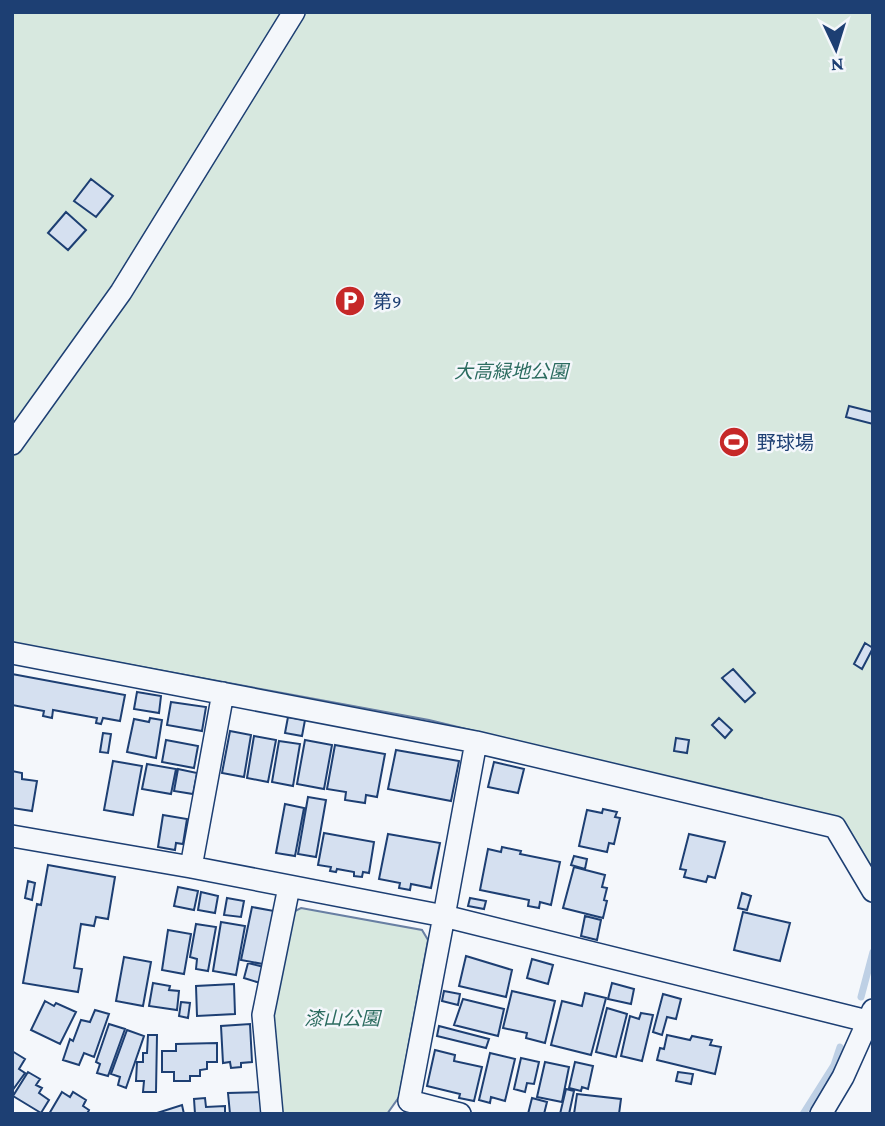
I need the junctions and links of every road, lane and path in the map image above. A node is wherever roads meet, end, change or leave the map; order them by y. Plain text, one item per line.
1 (294, 12) edge
2 (12, 444) edge
3 (12, 653) edge
4 (223, 693) junction
5 (476, 742) junction
6 (12, 836) edge
7 (191, 867) junction
8 (289, 887) junction
9 (873, 891) edge
10 (444, 916) junction
11 (870, 1015) edge
12 (404, 1107) edge
13 (272, 1114) edge
14 (460, 1114) edge
15 (821, 1114) edge

1 - 2 street
3 - 4 street
4 - 5 street
4 - 7 street
5 - 9 street
5 - 10 street
6 - 7 street
7 - 8 street
8 - 10 street
8 - 13 street
10 - 11 street
10 - 12 street
11 - 15 street
12 - 14 street

